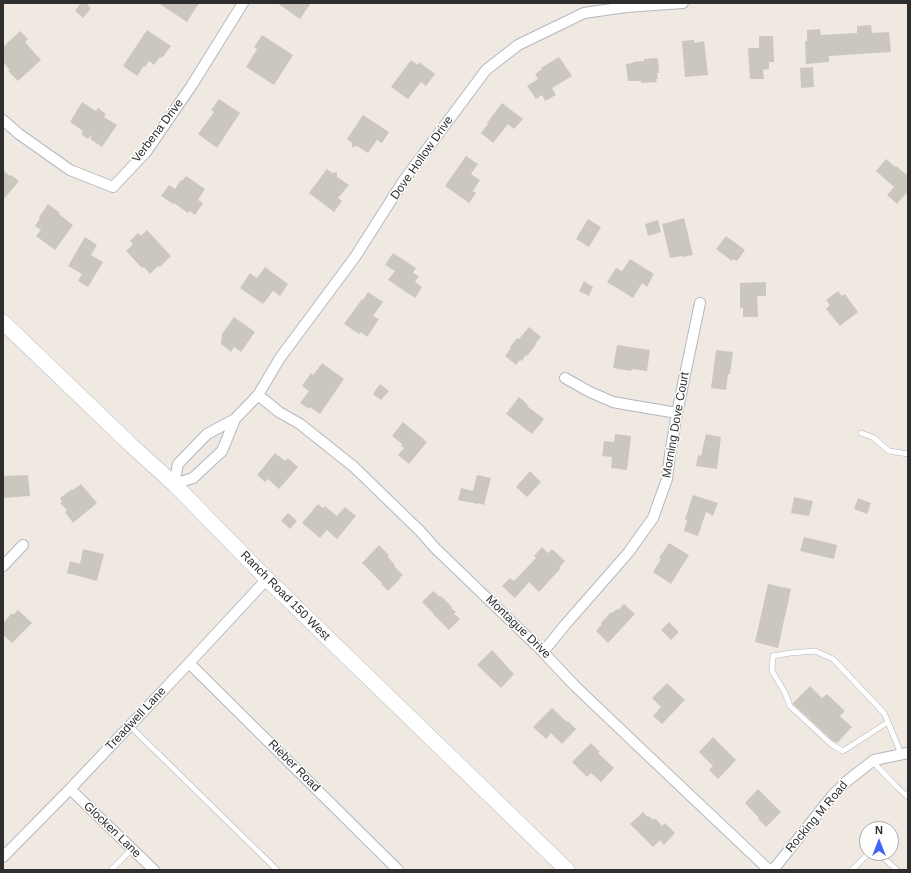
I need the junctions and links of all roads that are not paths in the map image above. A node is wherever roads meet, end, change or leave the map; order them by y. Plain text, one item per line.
1 (243, 3) edge
2 (683, 3) edge
3 (3, 120) edge
4 (700, 303) dead end
5 (3, 322) edge
6 (565, 378) dead end
7 (258, 395) junction
8 (677, 413) junction
9 (235, 419) junction
10 (861, 433) dead end
11 (908, 454) edge
12 (174, 484) junction
13 (23, 545) dead end
14 (3, 566) edge
15 (267, 578) junction
16 (543, 652) junction
17 (189, 663) junction
18 (888, 722) junction
19 (130, 726) junction
20 (904, 754) edge
21 (873, 762) junction
22 (70, 789) junction
23 (908, 797) edge
24 (132, 849) junction
25 (3, 857) edge
26 (861, 861) edge
27 (887, 861) edge
28 (111, 870) edge
29 (154, 870) edge
30 (277, 870) edge
31 (398, 870) edge
32 (567, 870) edge
33 (769, 870) edge
34 (773, 870) edge
35 (852, 870) edge
36 (898, 870) edge

1 - 3 street, Verbena Drive
2 - 7 street, Dove Hollow Drive
4 - 8 street, Morning Dove Court
5 - 12 main road, Ranch Road 150 West
6 - 8 street
7 - 9 street, Dove Hollow Drive
7 - 16 street, Montague Drive
8 - 16 street, Morning Dove Court
9 - 12 street, Dove Hollow Drive
9 - 12 street, Dove Hollow Drive
10 - 11 lane
12 - 15 main road, Ranch Road 150 West
13 - 14 street
15 - 17 street, Treadwell Lane
15 - 32 main road, Ranch Road 150 West
16 - 33 street, Montague Drive
17 - 19 street, Treadwell Lane
17 - 31 street, Rieber Road
18 - 18 lane
18 - 20 lane
19 - 22 street, Treadwell Lane
19 - 30 lane
20 - 21 street, Rocking M Road
21 - 23 lane
21 - 34 street, Rocking M Road
22 - 24 street, Glocken Lane
22 - 25 street, Treadwell Lane
24 - 28 lane
24 - 29 street, Glocken Lane
26 - 35 lane
27 - 36 lane

